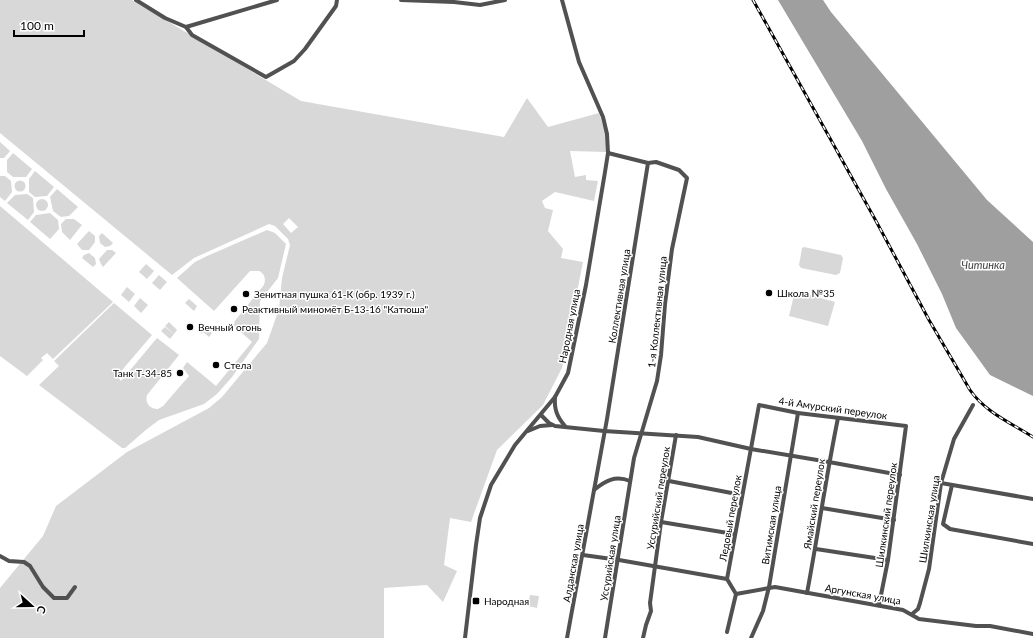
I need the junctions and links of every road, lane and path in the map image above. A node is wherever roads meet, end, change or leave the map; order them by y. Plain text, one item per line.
1 (136, 0) edge
2 (277, 0) edge
3 (337, 0) edge
4 (402, 0) edge
5 (504, 0) edge
6 (562, 0) edge
7 (456, 1) edge
8 (186, 27) junction
9 (608, 153) junction
10 (648, 163) junction
11 (555, 397) junction
12 (759, 405) joint
13 (973, 405) dead end
14 (798, 413) junction
15 (541, 415) junction
16 (838, 418) junction
17 (555, 426) junction
18 (906, 426) joint
19 (565, 427) junction
20 (604, 431) junction
21 (526, 432) junction
22 (642, 433) junction
23 (676, 435) junction
24 (750, 449) junction
25 (791, 455) junction
26 (829, 462) junction
27 (900, 476) junction
28 (630, 481) junction
29 (669, 481) junction
30 (941, 483) junction
31 (952, 485) junction
32 (594, 491) junction
33 (742, 495) junction
34 (1033, 499) edge
35 (822, 508) junction
36 (894, 520) junction
37 (661, 522) junction
38 (734, 534) junction
39 (1033, 544) edge
40 (816, 549) junction
41 (0, 556) edge
42 (583, 556) junction
43 (619, 560) junction
44 (888, 560) junction
45 (655, 566) junction
46 (727, 579) junction
47 (75, 587) dead end
48 (769, 587) junction
49 (807, 592) junction
50 (736, 594) junction
51 (879, 605) junction
52 (912, 614) junction
53 (727, 632) dead end
54 (1033, 634) edge
55 (466, 638) edge
56 (567, 638) edge
57 (605, 638) edge
58 (643, 638) edge
59 (751, 638) edge

1 - 8 street
2 - 8 street
3 - 8 street
4 - 7 street
5 - 7 street
6 - 9 street, Народная улица
9 - 10 street
9 - 11 street, Народная улица
10 - 20 street, Коллективная улица
10 - 22 street, 1-я Коллективная улица
11 - 15 street, Народная улица
11 - 19 street
12 - 14 street, 4-й Амурский переулок
12 - 24 street, Ледовый переулок
13 - 30 street, Шилкинская улица
14 - 16 street, 4-й Амурский переулок
14 - 25 street, Витимская улица
15 - 17 street
15 - 21 street, Народная улица
16 - 18 street, 4-й Амурский переулок
16 - 26 street, Ямайский переулок
17 - 19 street
17 - 21 street
18 - 27 street, Шилкинский переулок
19 - 20 street
20 - 22 street
20 - 32 street, Коллективная улица
21 - 55 street, Народная улица
22 - 23 street
22 - 28 street, 1-я Коллективная улица
23 - 24 street, Уссурийский переулок
23 - 29 street, Уссурийский переулок
24 - 25 street, Уссурийский переулок
24 - 33 street, Ледовый переулок
25 - 26 street, Уссурийский переулок
25 - 48 street, Витимская улица
26 - 27 street, Уссурийский переулок
26 - 35 street, Ямайский переулок
27 - 36 street, Шилкинский переулок
28 - 32 street
28 - 43 street, Уссурийская улица
29 - 33 street
29 - 37 street, Уссурийский переулок
30 - 31 street
30 - 52 street, Шилкинская улица
31 - 34 street
31 - 39 street
32 - 42 street, Алданская улица
33 - 38 street, Ледовый переулок
35 - 36 street
35 - 40 street, Ямайский переулок
36 - 44 street, Шилкинский переулок
37 - 38 street
37 - 45 street, Уссурийский переулок
38 - 46 street, Ледовый переулок
40 - 44 street
40 - 49 street, Ямайский переулок
41 - 47 street
42 - 43 street
42 - 56 street, Алданская улица
43 - 45 street
43 - 57 street, Уссурийская улица
44 - 51 street, Шилкинский переулок
45 - 46 street
45 - 58 street, Уссурийский переулок
46 - 50 street
48 - 49 street, Аргунская улица
48 - 50 street, Аргунская улица
48 - 59 street, Витимская улица
49 - 51 street, Аргунская улица
50 - 53 street
51 - 52 street, Аргунская улица
52 - 54 street, Аргунская улица

